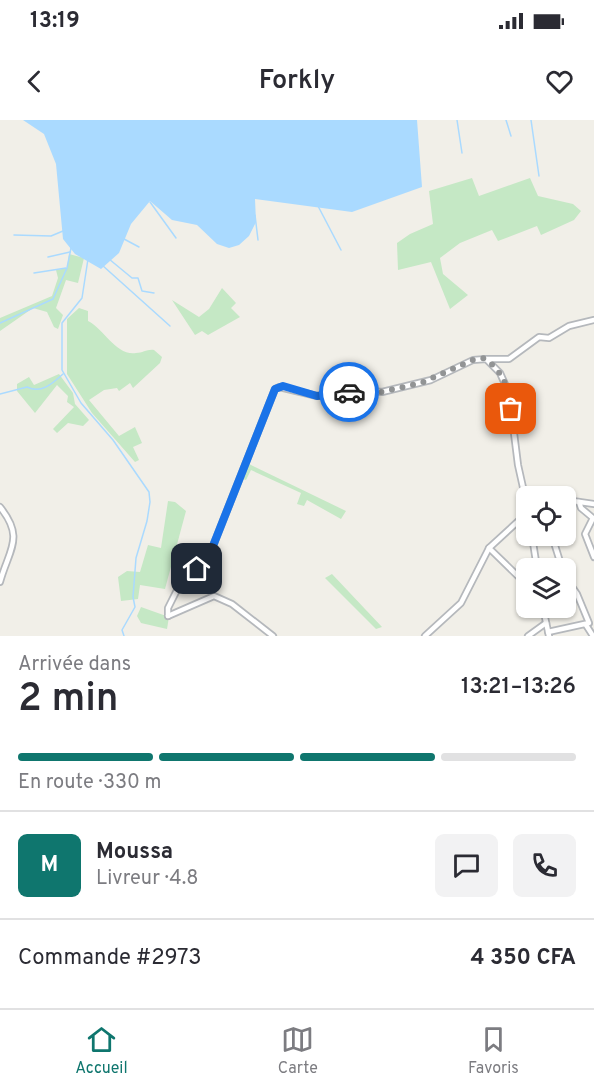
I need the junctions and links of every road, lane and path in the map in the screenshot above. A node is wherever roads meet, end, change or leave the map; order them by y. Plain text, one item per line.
1 (594, 320) edge
2 (486, 359) junction
3 (525, 486) edge
4 (576, 502) edge
5 (579, 502) junction
6 (594, 504) edge
7 (0, 507) edge
8 (516, 523) edge
9 (489, 548) junction
10 (594, 557) edge
11 (516, 574) edge
12 (0, 582) edge
13 (576, 593) edge
14 (545, 618) edge
15 (592, 618) edge
16 (546, 623) junction
17 (586, 626) junction
18 (548, 634) edge
19 (273, 636) edge
20 (425, 636) edge
21 (528, 636) edge
22 (593, 636) edge

1 - 2 street
2 - 3 street
2 - 19 street
4 - 5 street
5 - 6 street
5 - 10 street
7 - 12 street
8 - 9 street
9 - 11 street
9 - 20 street
13 - 15 street
14 - 16 street
15 - 17 street
16 - 18 street
16 - 21 street
17 - 18 street
17 - 22 street

